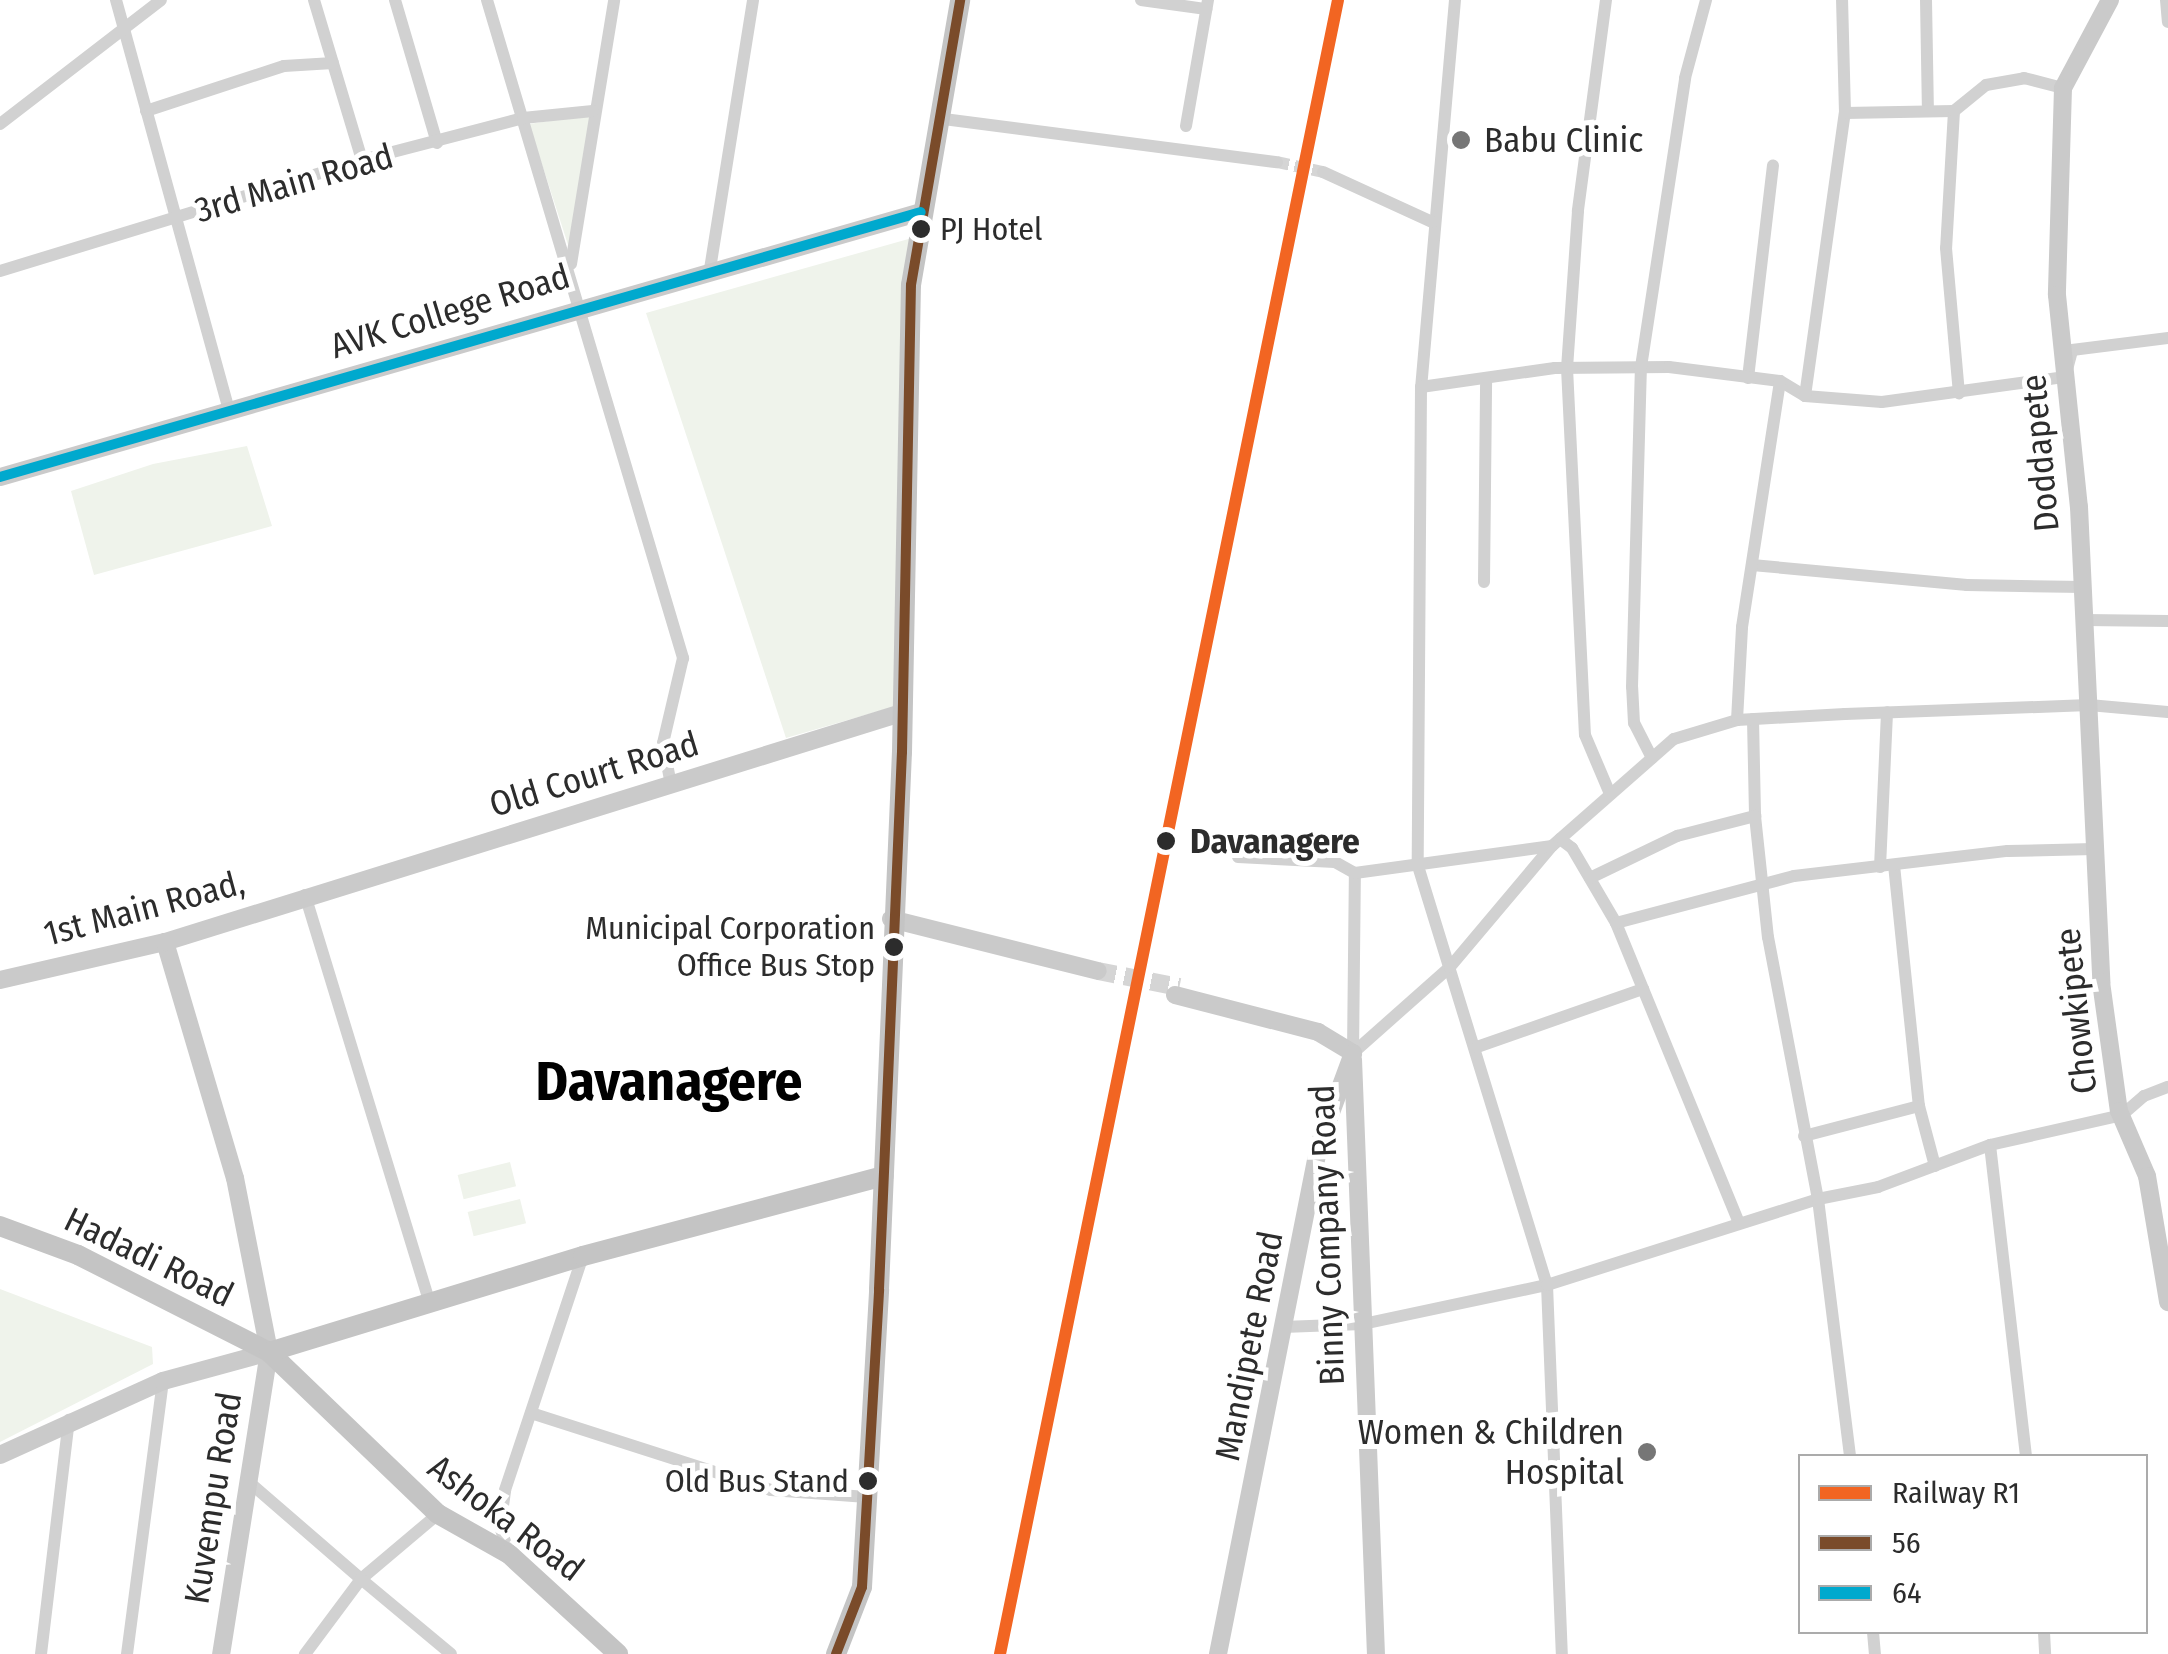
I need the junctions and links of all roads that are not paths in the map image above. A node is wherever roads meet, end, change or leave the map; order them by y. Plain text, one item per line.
1 (116, 0) edge
2 (161, 0) edge
3 (314, 0) edge
4 (395, 0) edge
5 (487, 0) edge
6 (614, 0) edge
7 (753, 0) edge
8 (960, 0) edge
9 (1141, 0) edge
10 (1455, 0) edge
11 (1606, 0) edge
12 (1706, 0) edge
13 (1842, 0) edge
14 (1926, 0) edge
15 (2110, 0) edge
16 (2166, 0) edge
17 (1207, 5) edge
18 (2168, 22) edge
19 (125, 32) junction
20 (333, 64) junction
21 (2062, 88) junction
22 (146, 110) junction
23 (593, 111) junction
24 (1954, 111) junction
25 (1928, 112) junction
26 (1846, 114) junction
27 (523, 118) junction
28 (936, 118) junction
29 (0, 124) edge
30 (1186, 126) dead end
31 (437, 143) junction
32 (362, 160) junction
33 (1277, 162) tunnel mouth
34 (1774, 165) dead end
35 (1322, 172) tunnel mouth
36 (921, 212) junction
37 (176, 217) junction
38 (1432, 222) junction
39 (571, 268) junction
40 (710, 269) junction
41 (0, 271) edge
42 (582, 305) junction
43 (2168, 338) edge
44 (1641, 367) junction
45 (1567, 368) junction
46 (2066, 377) junction
47 (1748, 378) junction
48 (1780, 381) junction
49 (1486, 382) junction
50 (1421, 386) junction
51 (1960, 393) junction
52 (1805, 396) junction
53 (229, 410) junction
54 (0, 476) edge
55 (1752, 564) junction
56 (1484, 582) dead end
57 (2083, 587) junction
58 (2085, 620) junction
59 (2168, 620) edge
60 (2089, 705) junction
61 (1887, 712) junction
62 (2168, 712) edge
63 (901, 713) junction
64 (1753, 719) junction
65 (1738, 720) junction
66 (1652, 758) junction
67 (671, 785) junction
68 (1610, 794) junction
69 (1754, 816) junction
70 (1556, 842) junction
71 (2094, 848) junction
72 (1238, 858) dead end
73 (1418, 866) junction
74 (1887, 866) junction
75 (1354, 872) junction
76 (1590, 878) junction
77 (1762, 882) junction
78 (305, 896) junction
79 (891, 922) junction
80 (1616, 923) junction
81 (166, 942) junction
82 (1450, 966) junction
83 (1097, 974) tunnel mouth
84 (0, 980) edge
85 (1643, 989) junction
86 (1177, 991) tunnel mouth
87 (1477, 1047) junction
88 (1355, 1049) junction
89 (2168, 1088) edge
90 (1919, 1106) junction
91 (2122, 1115) junction
92 (1804, 1136) junction
93 (1990, 1145) junction
94 (1936, 1166) junction
95 (884, 1176) junction
96 (1818, 1199) junction
97 (1739, 1224) junction
98 (0, 1226) edge
99 (583, 1256) junction
100 (1548, 1284) junction
101 (2168, 1302) edge
102 (430, 1303) junction
103 (1363, 1324) junction
104 (1283, 1327) junction
105 (269, 1352) junction
106 (164, 1382) junction
107 (531, 1413) junction
108 (68, 1420) junction
109 (1850, 1454) edge
110 (2026, 1454) edge
111 (0, 1455) edge
112 (248, 1482) junction
113 (867, 1497) junction
114 (438, 1514) junction
115 (509, 1554) junction
116 (361, 1579) junction
117 (311, 1652) edge
118 (40, 1654) edge
119 (126, 1654) edge
120 (221, 1654) edge
121 (451, 1654) edge
122 (618, 1654) edge
123 (836, 1654) edge
124 (1218, 1654) edge
125 (1376, 1654) edge
126 (1562, 1654) edge

1 - 19 street
2 - 19 street
3 - 20 street
4 - 31 street
5 - 27 street
6 - 23 street
7 - 40 street
8 - 28 main road
9 - 17 street
10 - 38 street
11 - 45 street
12 - 44 street
13 - 26 street
14 - 25 street
15 - 21 main road
16 - 18 street
17 - 30 street
19 - 22 street
19 - 29 street
20 - 22 street
20 - 32 street
21 - 24 street
21 - 46 main road, Doddapete
22 - 37 street
23 - 27 street, 3rd Main Road
23 - 39 street
24 - 25 street
24 - 51 street
25 - 26 street
26 - 52 street
27 - 31 street, 3rd Main Road
27 - 39 street
28 - 33 street
28 - 36 main road
31 - 32 street, 3rd Main Road
32 - 37 street, 3rd Main Road
34 - 47 street
35 - 38 street
36 - 40 main road, AVK College Road
36 - 63 main road
37 - 41 street, 3rd Main Road
37 - 53 street
38 - 50 street
39 - 42 street
40 - 42 main road, AVK College Road
42 - 53 main road, AVK College Road
42 - 67 street
43 - 46 street
44 - 45 street
44 - 47 street
44 - 66 street
45 - 49 street
45 - 68 street
46 - 51 street
46 - 57 main road, Doddapete
47 - 48 street
48 - 52 street
48 - 55 street
49 - 50 street
49 - 56 street
50 - 73 street
51 - 52 street
53 - 54 main road, AVK College Road
55 - 57 street
55 - 65 street
57 - 58 main road, Doddapete
58 - 59 street
58 - 60 main road, Doddapete
60 - 61 street
60 - 62 street
60 - 71 main road, Chowkipete
61 - 64 street
61 - 74 street
63 - 67 main road, Old Court Road
63 - 79 main road
64 - 65 street
64 - 69 street
65 - 66 street
66 - 68 street
67 - 78 main road, Old Court Road
68 - 70 street
69 - 76 street
69 - 77 street
70 - 73 street
70 - 76 street
70 - 82 street
71 - 74 street
71 - 91 main road, Chowkipete
72 - 75 street
73 - 75 street
73 - 82 street
74 - 77 street
74 - 90 street
75 - 88 street
76 - 80 street
77 - 80 street
77 - 92 street
78 - 81 main road, 1st Main Road,
78 - 102 street
79 - 83 main road
79 - 95 main road
80 - 85 street
81 - 84 main road, 1st Main Road,
81 - 105 main road
82 - 87 street
82 - 88 street
85 - 87 street
85 - 97 street
86 - 88 main road
87 - 100 street
88 - 103 main road, Binny Company Road
88 - 104 main road, Mandipete Road
89 - 91 street
90 - 92 street
90 - 94 street
91 - 93 street
91 - 101 main road, Chowkipete
92 - 96 street
93 - 94 street
93 - 110 street
94 - 96 street
95 - 99 main road
95 - 113 main road
96 - 97 street
96 - 109 street
97 - 100 street
98 - 105 main road, Hadadi Road
99 - 102 main road
99 - 107 street
100 - 103 street
100 - 126 street
102 - 105 main road
103 - 104 street
103 - 125 main road, Binny Company Road
104 - 124 main road, Mandipete Road
105 - 106 main road
105 - 112 main road, Kuvempu Road
105 - 114 main road, Ashoka Road
106 - 108 main road
106 - 119 street
107 - 113 street
107 - 115 street
108 - 111 main road
108 - 118 street
112 - 116 street
112 - 120 main road, Kuvempu Road
113 - 123 main road
114 - 115 main road, Ashoka Road
114 - 116 street
115 - 122 main road, Ashoka Road
116 - 117 street
116 - 121 street

